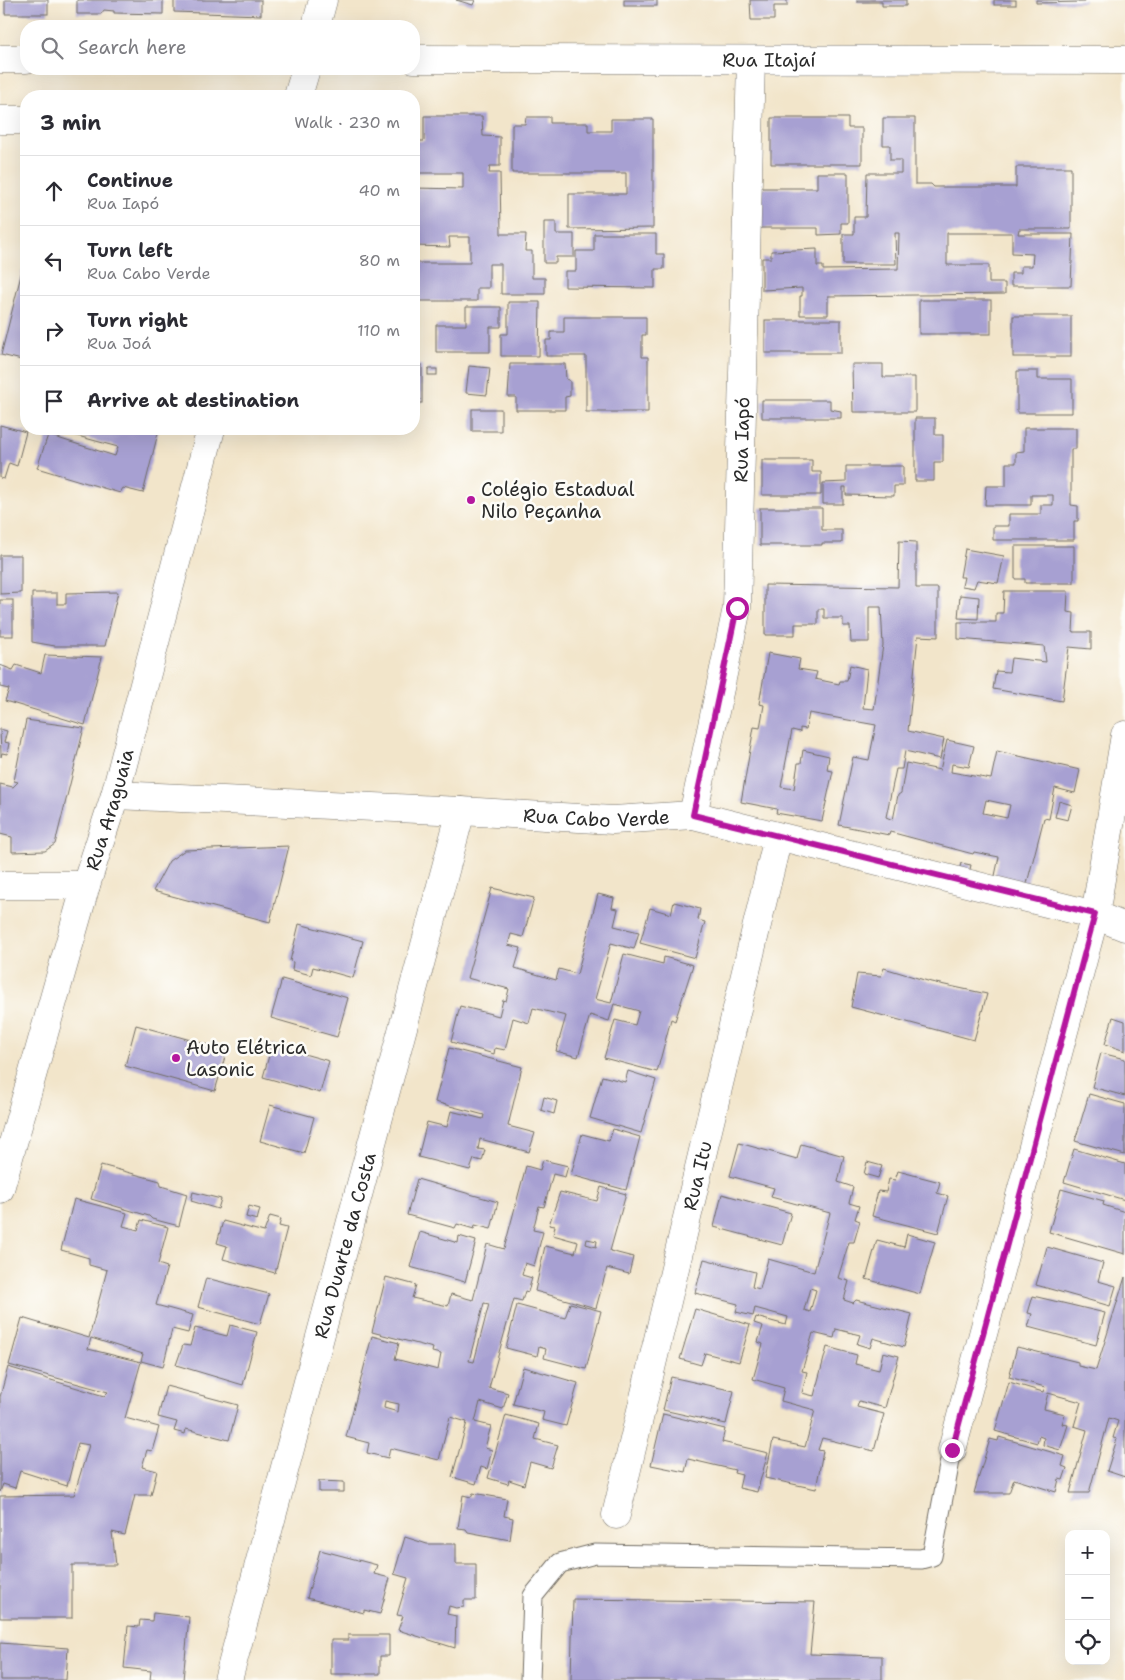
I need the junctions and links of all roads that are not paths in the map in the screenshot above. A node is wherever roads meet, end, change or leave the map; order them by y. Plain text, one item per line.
1 (323, 0) edge
2 (318, 20) edge
3 (0, 59) edge
4 (20, 59) edge
5 (420, 59) edge
6 (751, 60) junction
7 (1125, 60) edge
8 (304, 75) edge
9 (300, 90) edge
10 (0, 120) edge
11 (20, 120) edge
12 (209, 435) edge
13 (1125, 735) edge
14 (115, 795) junction
15 (461, 811) junction
16 (693, 815) junction
17 (778, 837) junction
18 (0, 884) edge
19 (86, 884) junction
20 (1095, 914) junction
21 (1125, 927) edge
22 (0, 1189) edge
23 (952, 1450) joint
24 (616, 1515) dead end
25 (228, 1680) edge
26 (530, 1680) edge

1 - 2 street
3 - 4 street
5 - 6 street, Rua Itajaí
6 - 7 street, Rua Itajaí
6 - 16 street, Rua Iapó
8 - 9 street
10 - 11 street
12 - 14 street, Rua Araguaia
13 - 20 street
14 - 15 street, Rua Cabo Verde
14 - 19 street, Rua Araguaia
15 - 16 street, Rua Cabo Verde
15 - 25 street, Rua Duarte da Costa
16 - 17 street, Rua Cabo Verde
17 - 20 street, Rua Cabo Verde
17 - 24 street, Rua Itu
18 - 19 street
19 - 22 street, Rua Araguaia
20 - 21 street, Rua Cabo Verde
20 - 23 street
23 - 26 lane

